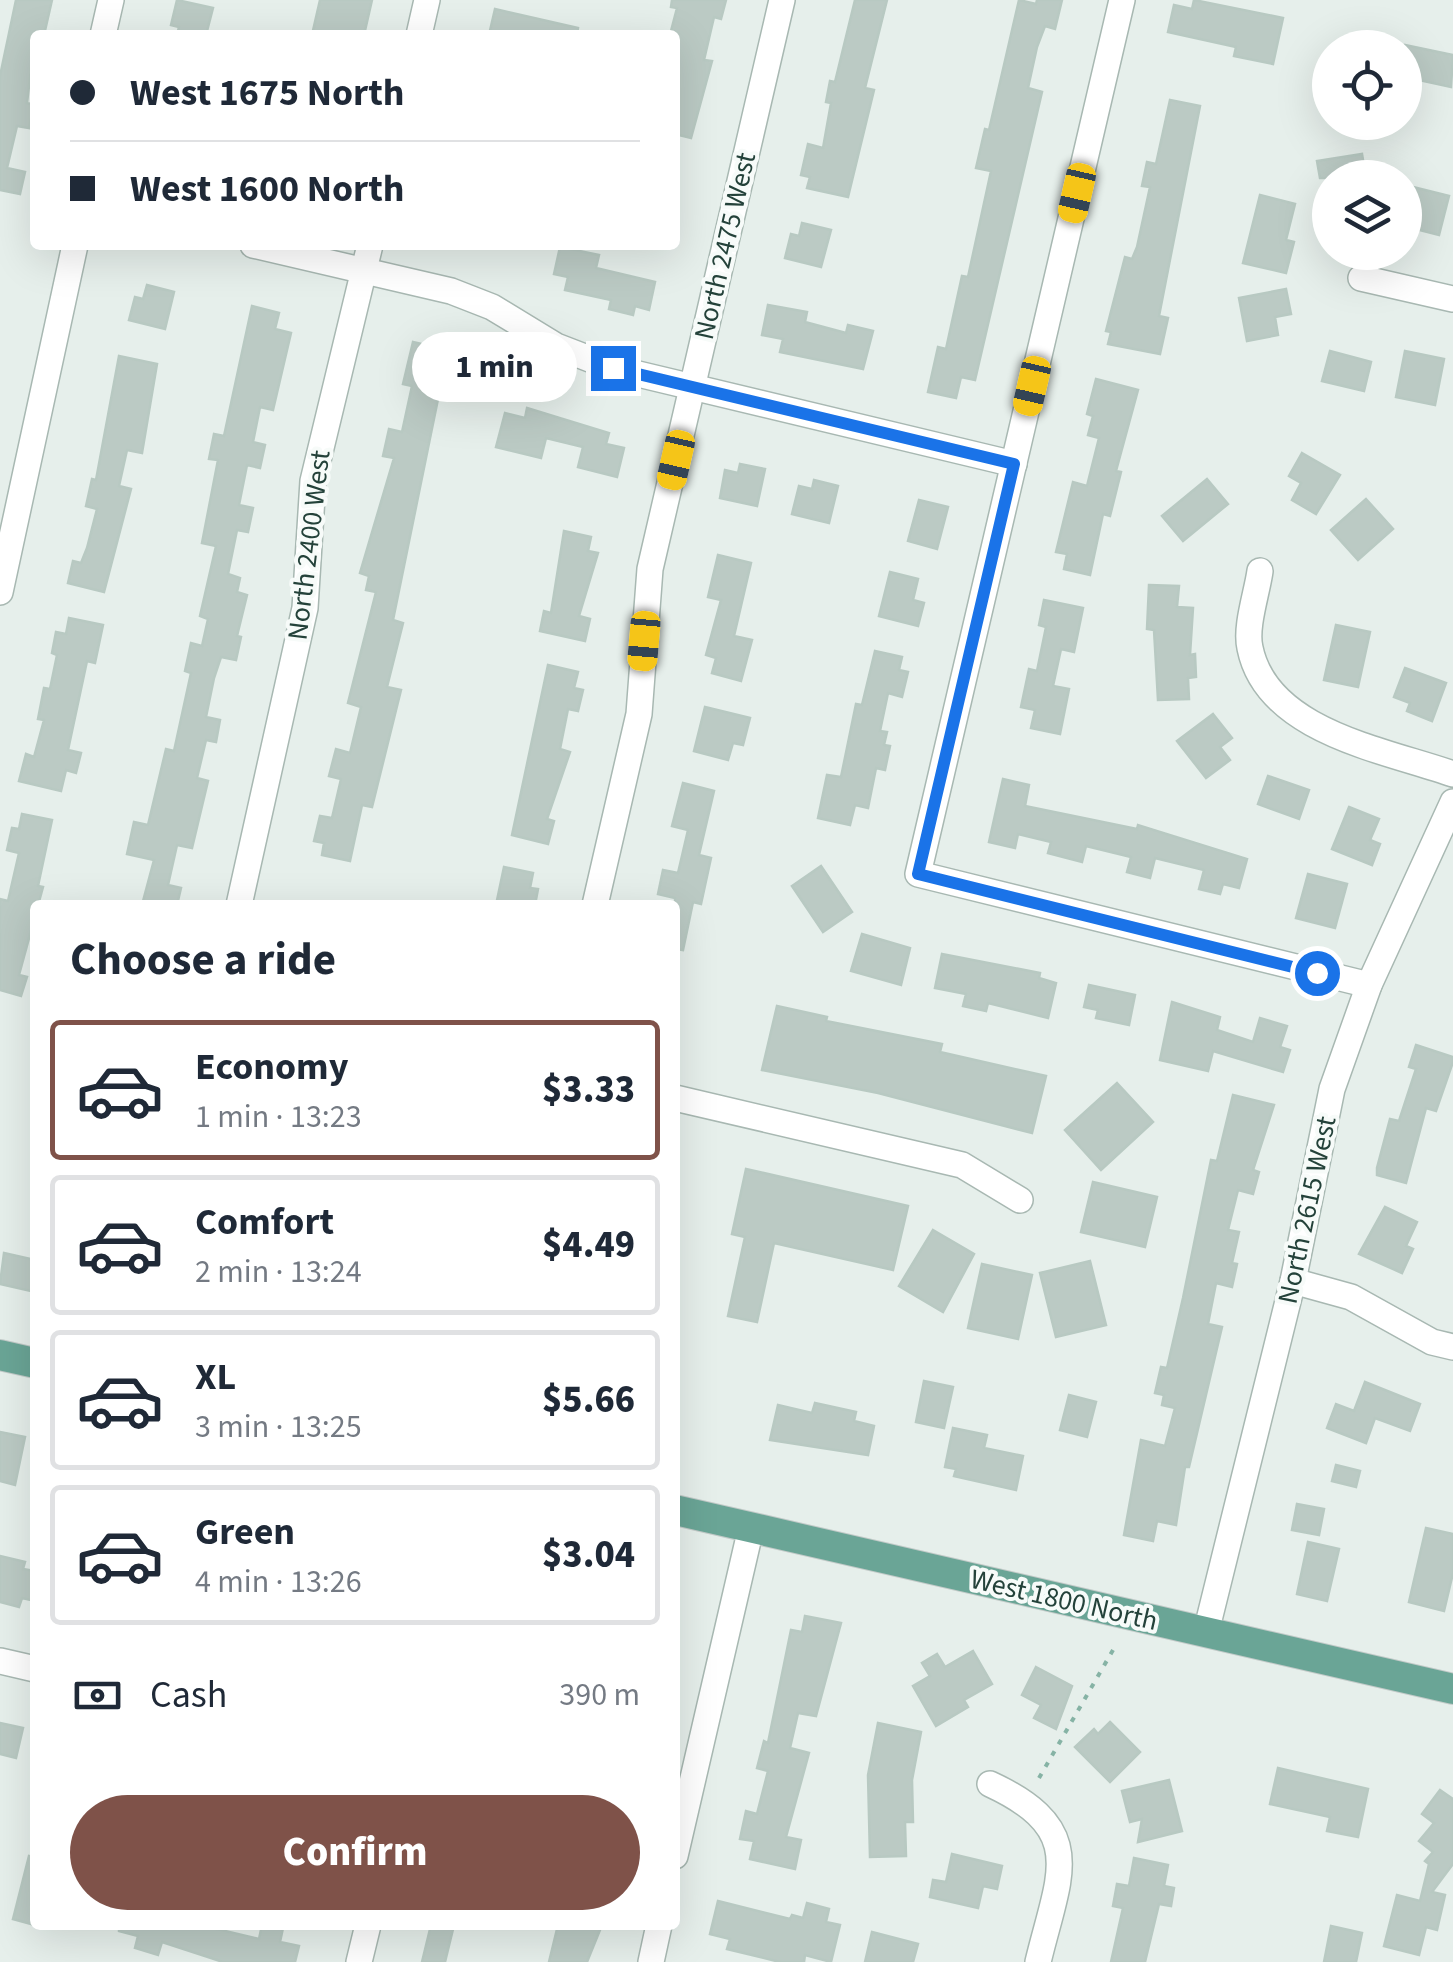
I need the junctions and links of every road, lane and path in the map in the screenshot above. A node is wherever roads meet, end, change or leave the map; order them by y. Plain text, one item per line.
1 (111, 0) edge
2 (427, 0) edge
3 (782, 0) edge
4 (1122, 0) edge
5 (104, 30) edge
6 (420, 30) edge
7 (74, 250) edge
8 (297, 250) edge
9 (367, 258) edge
10 (1361, 278) dead end
11 (1453, 299) edge
12 (692, 387) junction
13 (1014, 464) junction
14 (1260, 570) dead end
15 (0, 592) edge
16 (1453, 774) edge
17 (1453, 802) edge
18 (239, 900) edge
19 (595, 900) edge
20 (1369, 986) junction
21 (687, 1100) edge
22 (1020, 1200) dead end
23 (1292, 1281) junction
24 (1453, 1348) edge
25 (0, 1355) edge
26 (30, 1362) edge
27 (680, 1511) edge
28 (751, 1528) junction
29 (1206, 1632) junction
30 (1113, 1650) dead end
31 (0, 1661) edge
32 (30, 1668) edge
33 (1453, 1689) edge
34 (1039, 1778) dead end
35 (990, 1784) dead end
36 (680, 1816) edge
37 (367, 1930) edge
38 (658, 1930) edge
39 (359, 1962) edge
40 (651, 1962) edge
41 (1038, 1962) edge

1 - 5 street
2 - 6 street
3 - 12 street, North 2475 West
4 - 13 street
7 - 15 street
8 - 9 street
9 - 12 street
9 - 18 street, North 2400 West
10 - 11 street
12 - 13 street
12 - 19 street, North 2475 West
13 - 20 street
14 - 16 street
17 - 20 street, North 2615 West
20 - 23 street, North 2615 West
21 - 22 street
23 - 24 street
23 - 29 street, North 2615 West
25 - 26 main road
27 - 28 main road, West 1800 North
28 - 29 main road, West 1800 North
28 - 36 street
29 - 33 main road, West 1800 North
30 - 34 path
31 - 32 street
35 - 41 street
37 - 39 street
38 - 40 street

